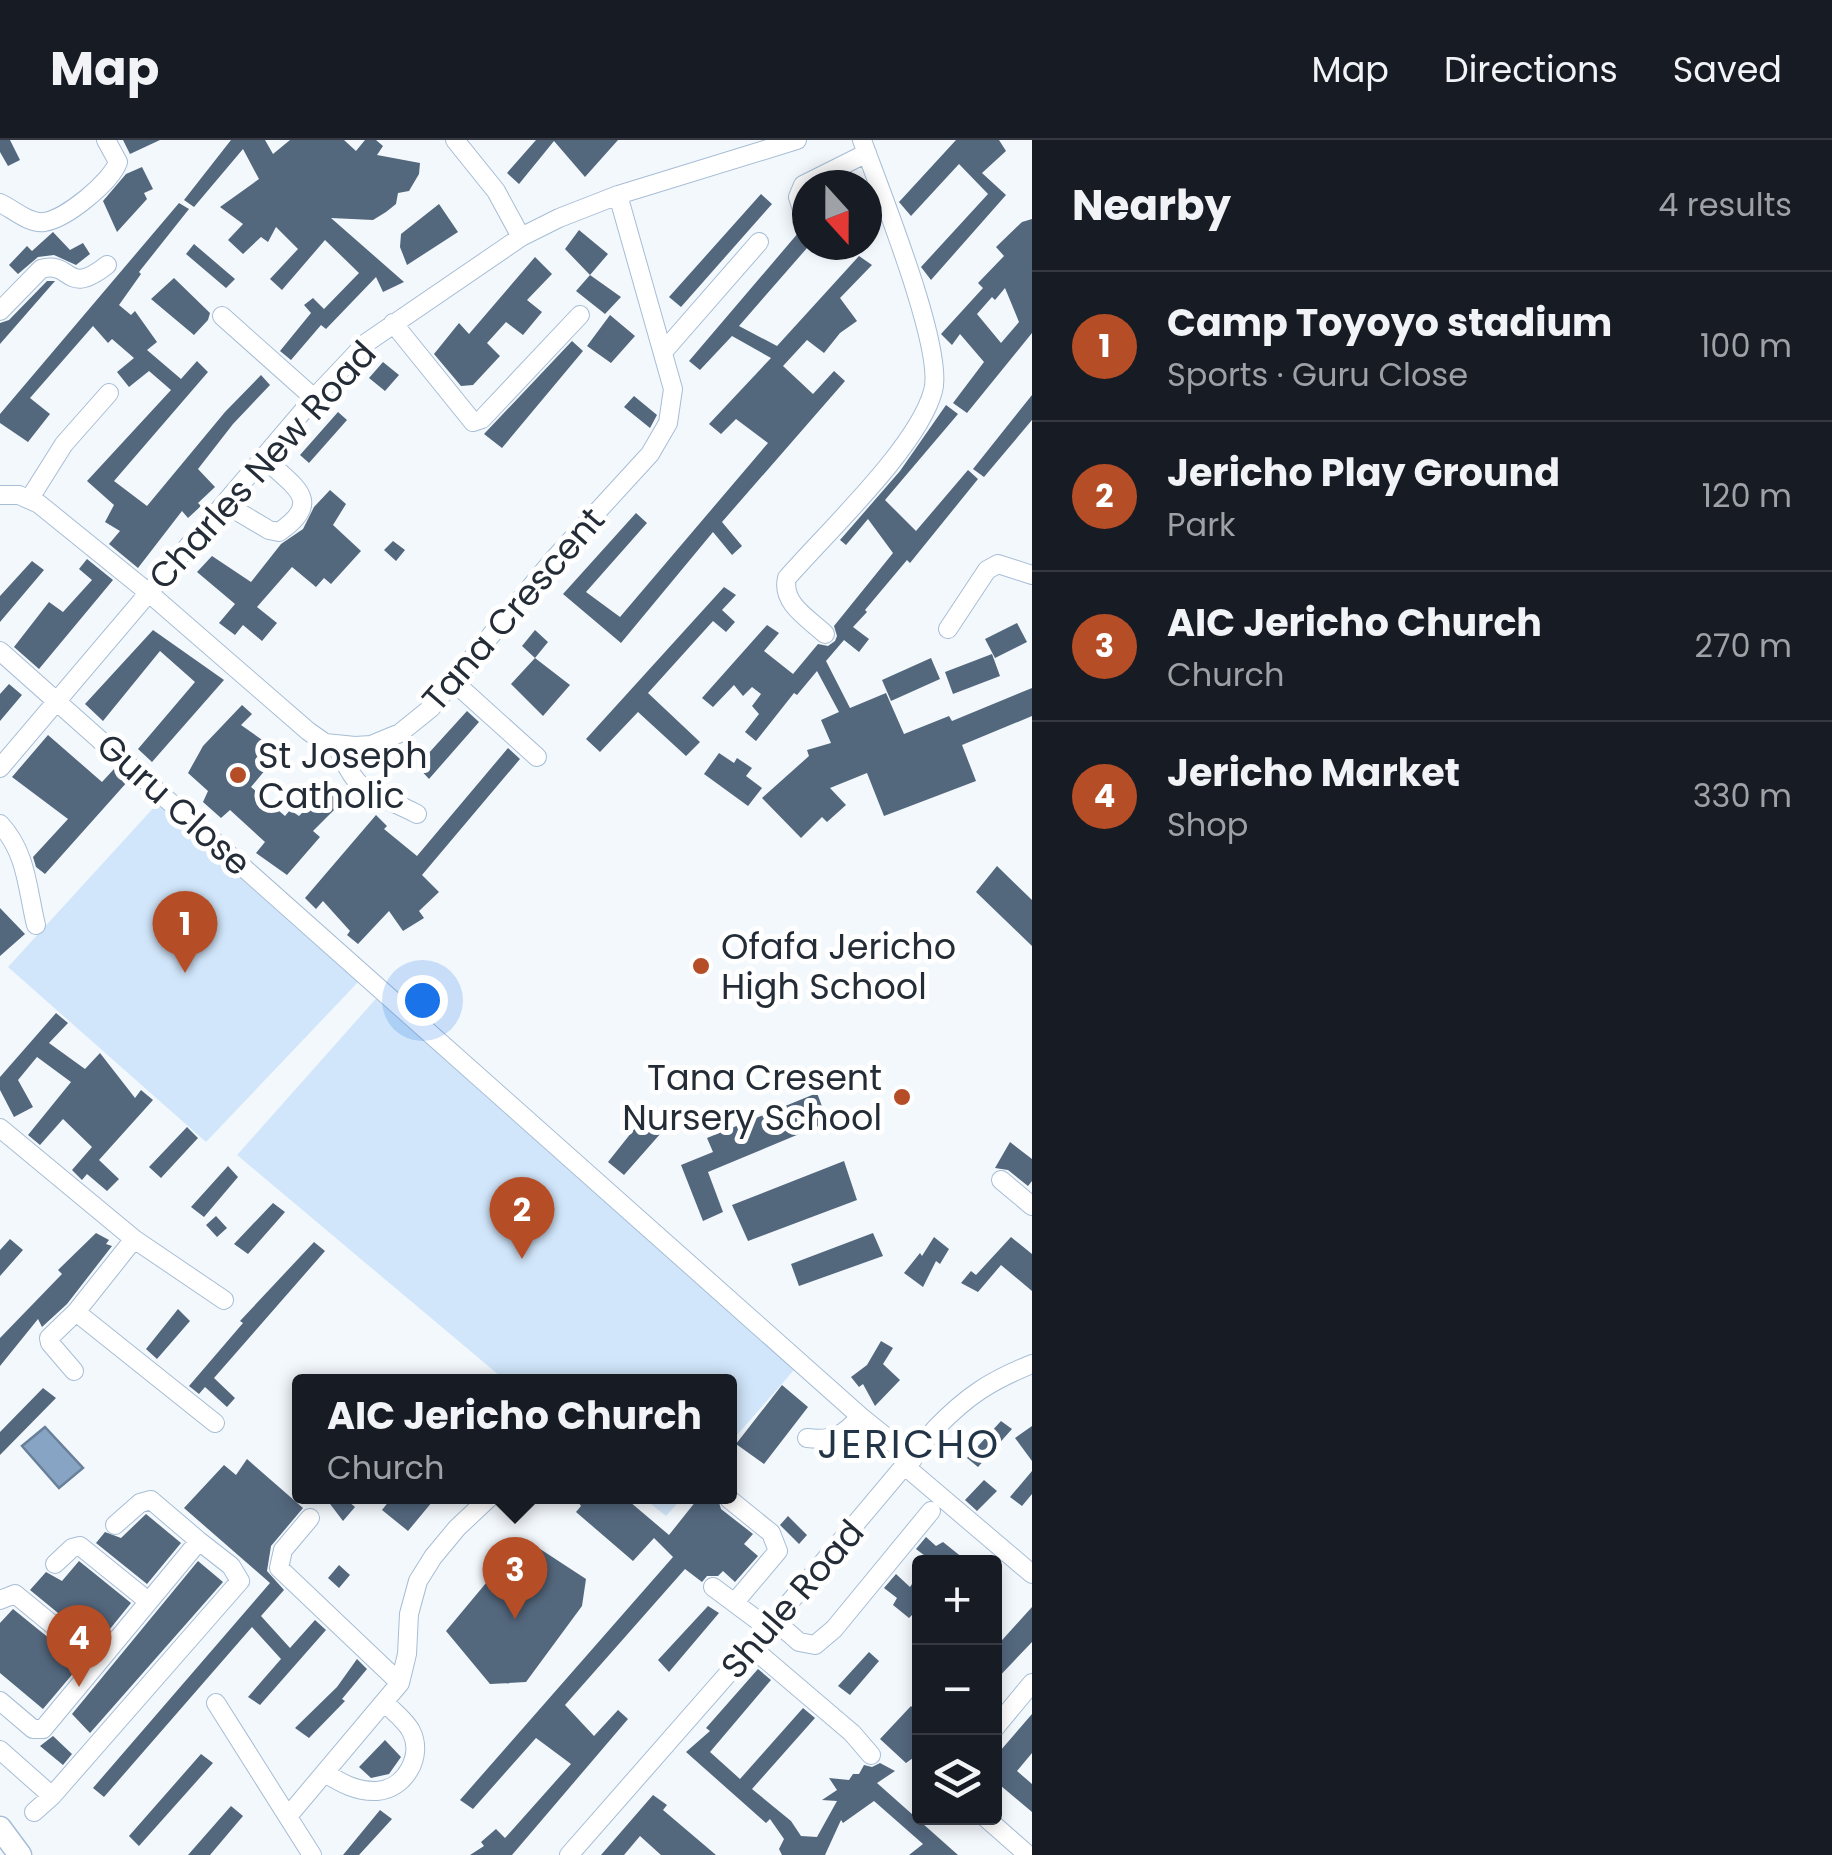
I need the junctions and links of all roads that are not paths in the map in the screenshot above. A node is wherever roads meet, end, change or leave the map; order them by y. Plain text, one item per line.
1 (106, 140) edge
2 (455, 140) edge
3 (797, 140) edge
4 (864, 147) edge
5 (743, 148) edge
6 (826, 170) edge
7 (618, 195) junction
8 (0, 203) edge
9 (521, 237) junction
10 (758, 242) dead end
11 (106, 265) dead end
12 (0, 310) edge
13 (580, 315) dead end
14 (222, 316) dead end
15 (393, 322) junction
16 (663, 352) junction
17 (109, 393) dead end
18 (314, 398) junction
19 (264, 457) junction
20 (0, 496) edge
21 (30, 498) junction
22 (225, 504) junction
23 (1032, 575) edge
24 (149, 592) junction
25 (948, 629) dead end
26 (825, 634) dead end
27 (0, 651) edge
28 (455, 683) junction
29 (59, 700) junction
30 (337, 746) junction
31 (537, 757) dead end
32 (0, 768) edge
33 (417, 814) dead end
34 (0, 824) edge
35 (36, 925) dead end
36 (0, 1128) edge
37 (1001, 1180) dead end
38 (1032, 1206) edge
39 (134, 1239) junction
40 (224, 1300) dead end
41 (76, 1312) junction
42 (1032, 1364) edge
43 (74, 1371) dead end
44 (860, 1416) junction
45 (215, 1423) dead end
46 (806, 1438) dead end
47 (909, 1463) junction
48 (482, 1504) edge
49 (736, 1504) edge
50 (931, 1511) dead end
51 (310, 1518) dead end
52 (115, 1525) dead end
53 (200, 1541) junction
54 (55, 1564) dead end
55 (1032, 1574) edge
56 (713, 1587) dead end
57 (0, 1600) edge
58 (148, 1601) junction
59 (735, 1602) junction
60 (771, 1624) junction
61 (752, 1647) junction
62 (98, 1662) junction
63 (400, 1683) junction
64 (1032, 1683) edge
65 (0, 1701) edge
66 (384, 1702) junction
67 (216, 1703) dead end
68 (1002, 1719) edge
69 (0, 1750) edge
70 (871, 1755) dead end
71 (325, 1773) junction
72 (52, 1796) junction
73 (34, 1812) dead end
74 (289, 1815) junction
75 (994, 1825) edge
76 (0, 1828) edge
77 (20, 1855) edge
78 (312, 1855) edge
79 (568, 1855) edge
80 (1028, 1855) edge

1 - 8 street
2 - 9 street
3 - 5 street, Charles New Road
4 - 6 street
4 - 26 street
5 - 7 street, Charles New Road
7 - 9 street, Charles New Road
7 - 16 street, Tana Crescent
9 - 15 street, Charles New Road
10 - 16 street
11 - 12 street
13 - 15 street
14 - 18 street
15 - 18 street, Charles New Road
16 - 28 street, Tana Crescent
17 - 21 street
18 - 19 street, Charles New Road
19 - 22 street, Charles New Road
19 - 22 street
20 - 21 street
21 - 24 street
22 - 24 street, Charles New Road
23 - 25 street
24 - 29 street, Charles New Road
24 - 30 street
27 - 29 street, Guru Close
28 - 30 street, Tana Crescent
28 - 31 street
29 - 32 street, Charles New Road
29 - 44 street, Guru Close
30 - 33 street
34 - 35 street
36 - 39 street
37 - 38 street
39 - 40 street
39 - 41 street
41 - 43 street
41 - 45 street
42 - 47 street, Shule Road
44 - 46 street
44 - 47 street, Guru Close
47 - 55 street, Guru Close
47 - 60 street, Shule Road
48 - 63 street
49 - 59 street
50 - 60 street
51 - 63 street
52 - 53 street
53 - 58 street
53 - 72 street
54 - 58 street
56 - 59 street
57 - 62 street
58 - 62 street
59 - 60 street
60 - 61 street, Shule Road
61 - 70 street
61 - 79 street, Shule Road
62 - 65 street
63 - 66 street
64 - 68 street
66 - 71 street
66 - 71 street
67 - 74 street
69 - 72 street
71 - 74 street
72 - 73 street
74 - 78 street
75 - 80 street
76 - 77 main road

